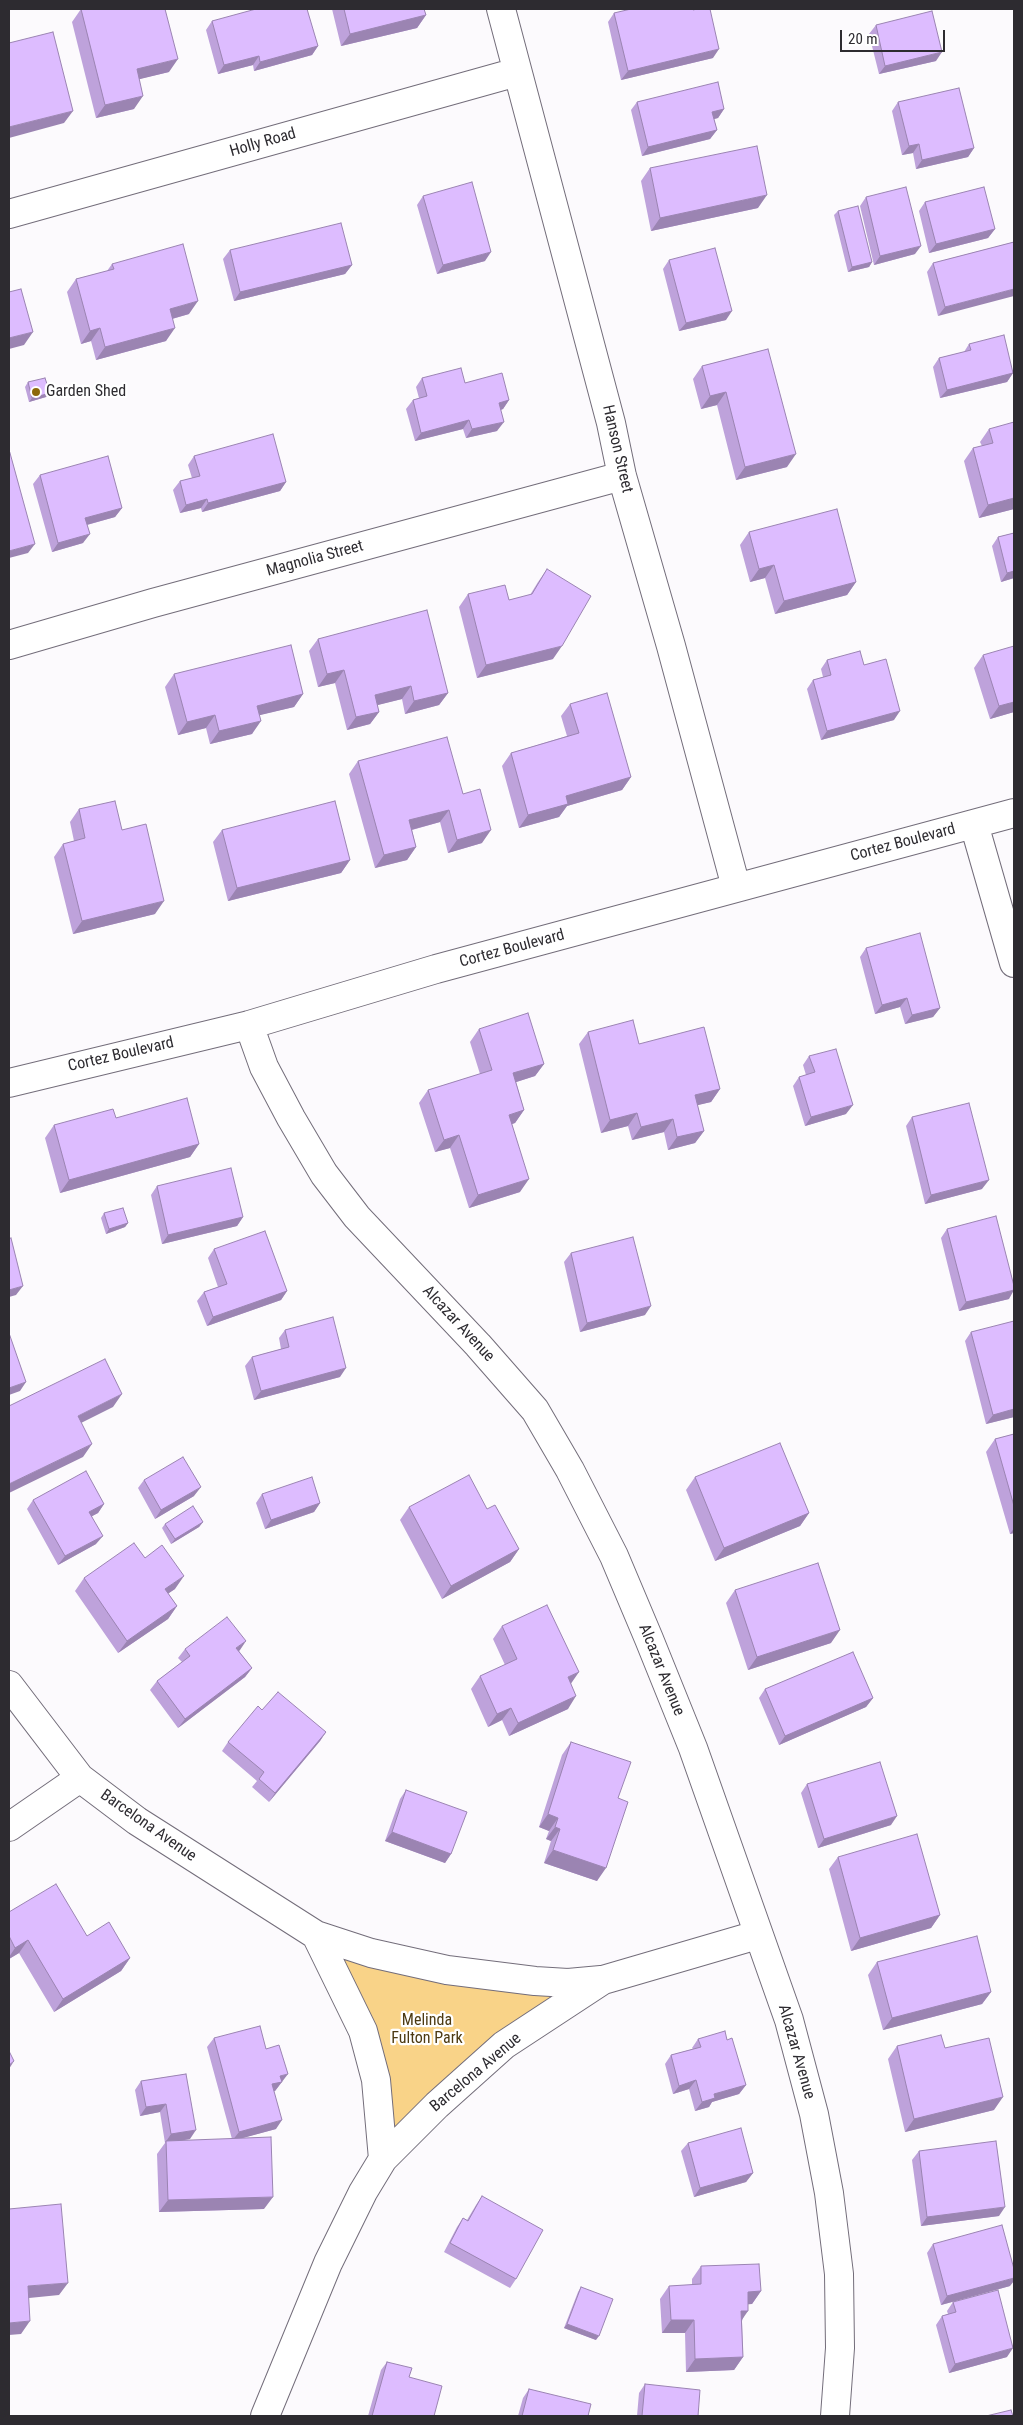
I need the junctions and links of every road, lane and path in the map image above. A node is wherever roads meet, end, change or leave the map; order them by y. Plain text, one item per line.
1 (501, 9) edge
2 (517, 72) junction
3 (9, 214) edge
4 (622, 476) junction
5 (9, 645) edge
6 (1014, 813) edge
7 (974, 824) junction
8 (736, 887) junction
9 (1014, 963) edge
10 (249, 1025) junction
11 (9, 1083) edge
12 (9, 1685) edge
13 (80, 1778) junction
14 (9, 1826) edge
15 (757, 1935) junction
16 (316, 1936) junction
17 (603, 1980) junction
18 (383, 2159) junction
19 (265, 2416) edge
20 (835, 2416) edge

1 - 2 street, Hanson Street
2 - 3 street, Holly Road
2 - 4 street, Hanson Street
4 - 5 street, Magnolia Street
4 - 8 street, Hanson Street
6 - 7 street, Cortez Boulevard
7 - 8 street, Cortez Boulevard
7 - 9 street
8 - 10 street, Cortez Boulevard
10 - 11 street, Cortez Boulevard
10 - 15 street, Alcazar Avenue
12 - 13 street, Barcelona Avenue
13 - 14 street
13 - 16 street, Barcelona Avenue
15 - 17 street, Barcelona Avenue
15 - 20 street, Alcazar Avenue
16 - 17 street, Barcelona Avenue
16 - 18 street
17 - 18 street, Barcelona Avenue
18 - 19 street, Barcelona Avenue

